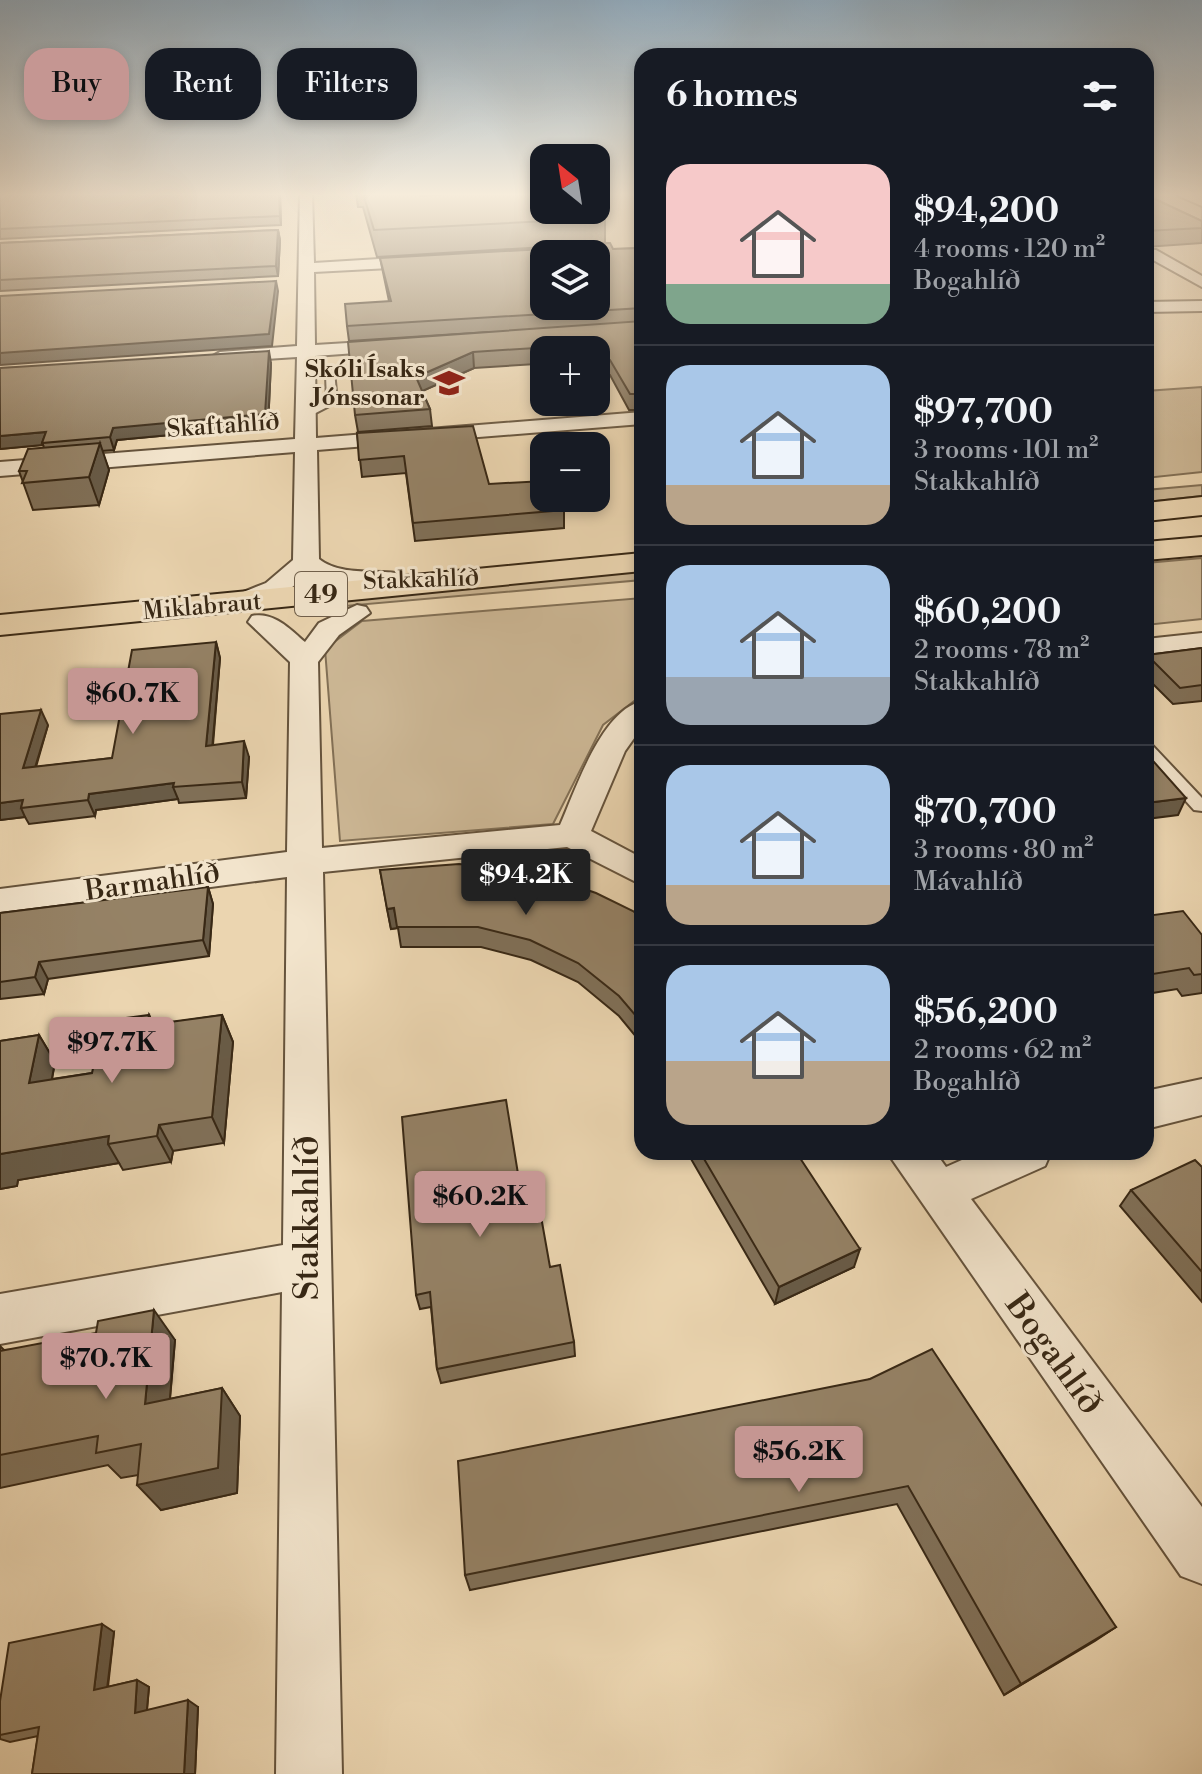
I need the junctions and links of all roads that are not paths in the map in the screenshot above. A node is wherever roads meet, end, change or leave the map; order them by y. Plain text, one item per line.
1 (319, 276) edge
2 (302, 278) joint
3 (1202, 306) edge
4 (1154, 307) edge
5 (413, 343) edge
6 (199, 358) edge
7 (306, 359) junction
8 (634, 419) edge
9 (306, 445) junction
10 (0, 469) edge
11 (1202, 506) edge
12 (1154, 511) edge
13 (1202, 546) edge
14 (1154, 550) edge
15 (306, 562) junction
16 (634, 563) edge
17 (493, 577) junction
18 (634, 589) edge
19 (252, 612) junction
20 (357, 613) junction
21 (0, 625) edge
22 (1202, 641) edge
23 (1154, 646) edge
24 (0, 649) edge
25 (304, 662) junction
26 (634, 716) edge
27 (1154, 757) edge
28 (1200, 806) edge
29 (572, 835) junction
30 (305, 862) junction
31 (634, 869) edge
32 (0, 902) edge
33 (1202, 1097) edge
34 (1154, 1108) edge
35 (987, 1160) edge
36 (923, 1172) edge
37 (306, 1264) junction
38 (0, 1319) edge
39 (1202, 1555) edge
40 (309, 1774) edge

1 - 2 street
2 - 7 street
3 - 4 street
5 - 7 street
6 - 7 street
7 - 9 street
8 - 9 street, Skaftahlíð
9 - 10 street, Skaftahlíð
9 - 15 street
11 - 12 main road
13 - 14 main road
15 - 17 street, Stakkahlíð
15 - 19 street
16 - 17 main road, Miklabraut / 49
17 - 19 main road, Miklabraut / 49
18 - 20 main road, Miklabraut / 49
19 - 20 main road, Miklabraut / 49
19 - 21 main road, Miklabraut / 49
19 - 24 main road, Miklabraut / 49
19 - 25 street
20 - 25 street, Stakkahlíð
22 - 23 street
25 - 30 street, Stakkahlíð
26 - 29 street
27 - 28 lane
29 - 30 street
29 - 31 street
30 - 32 street, Barmahlíð
30 - 37 street, Stakkahlíð
33 - 34 street
35 - 36 street
36 - 39 street, Bogahlíð
37 - 38 street
37 - 40 street, Stakkahlíð

